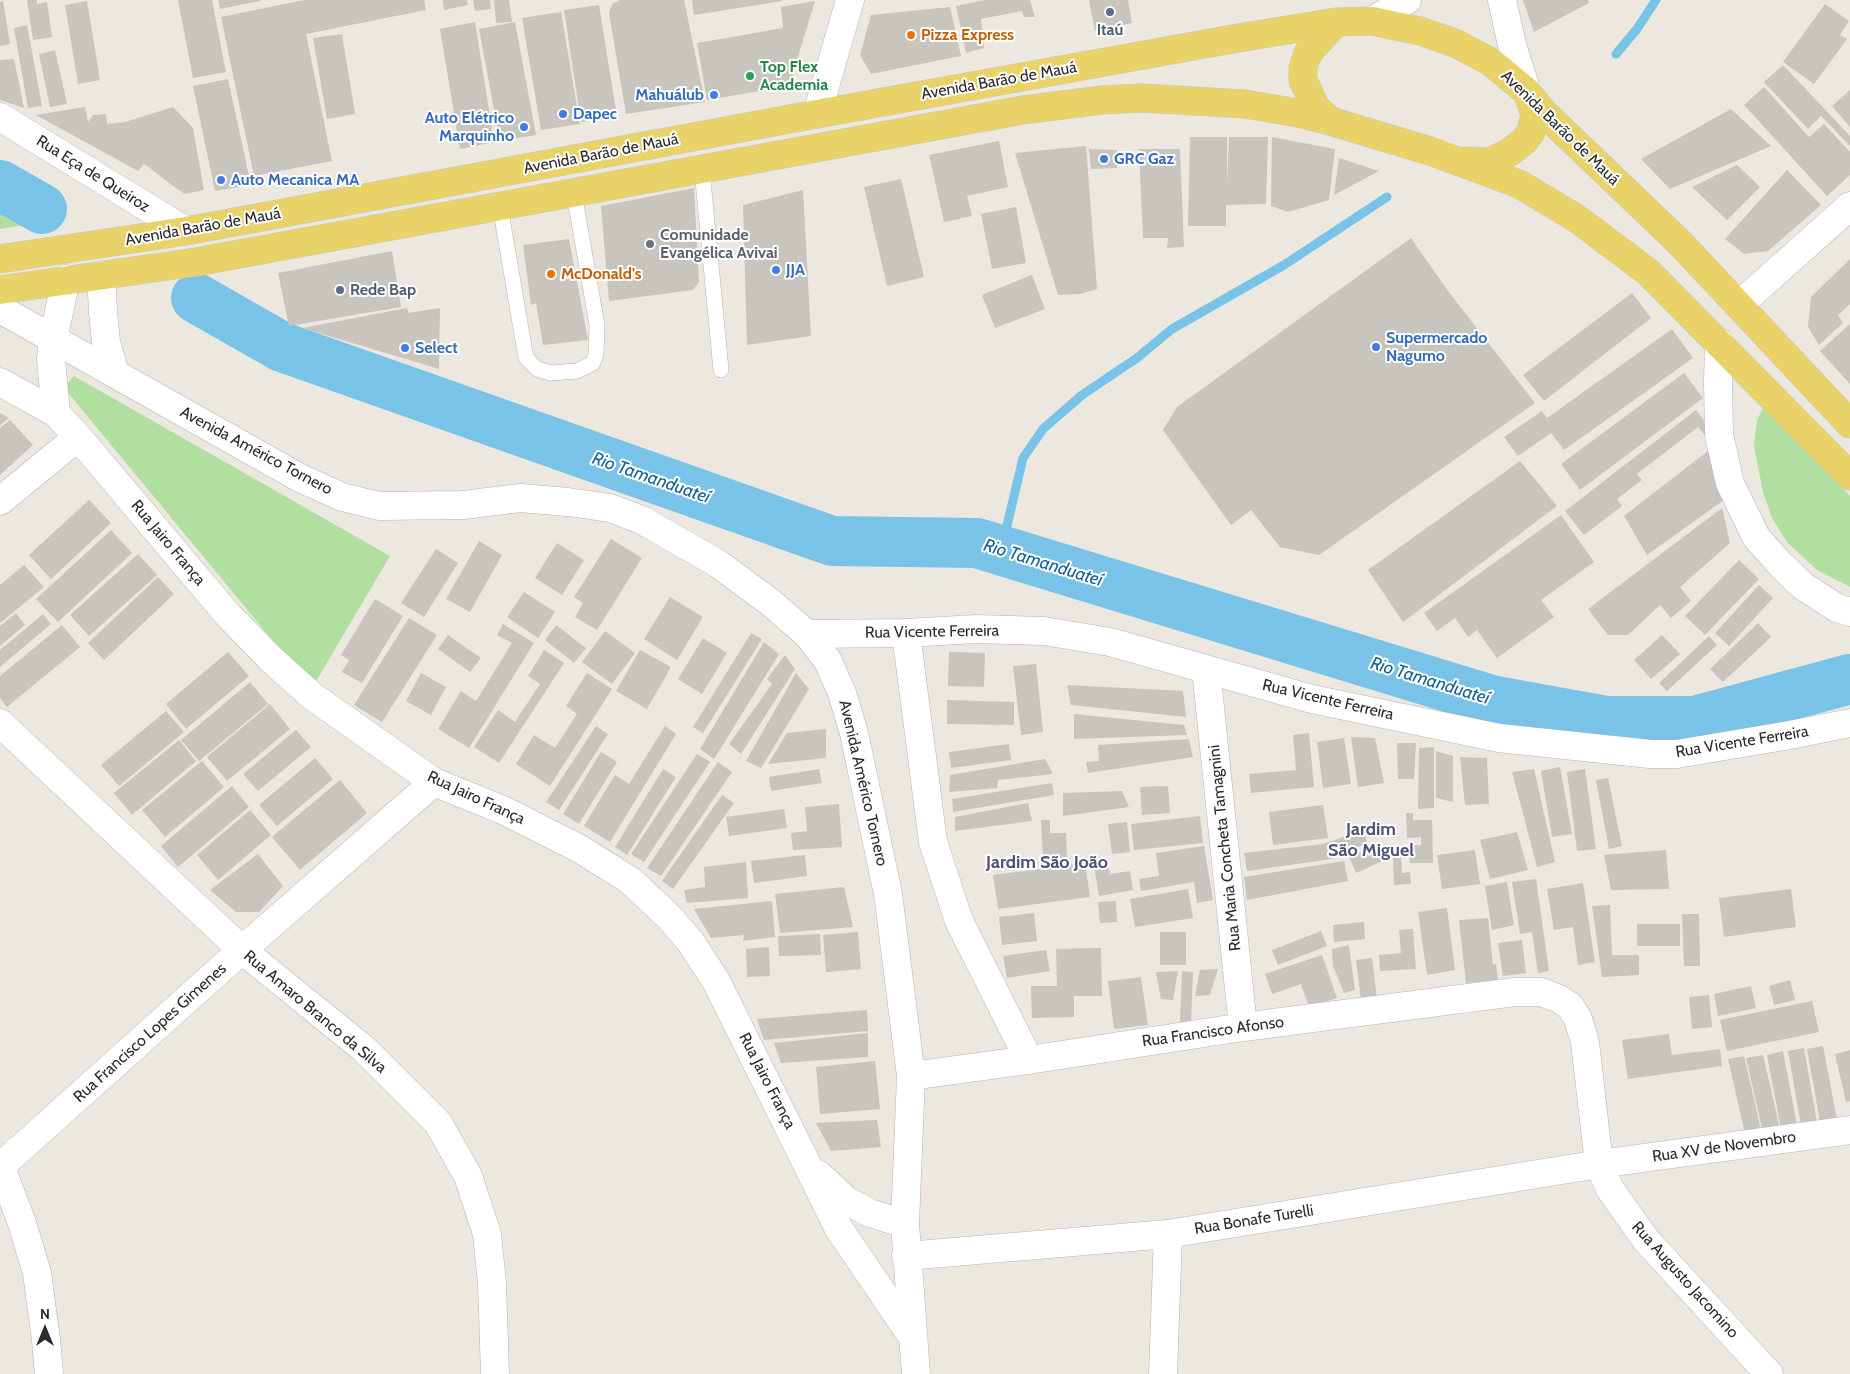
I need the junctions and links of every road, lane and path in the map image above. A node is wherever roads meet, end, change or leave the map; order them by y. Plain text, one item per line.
1 (850, 0) edge
2 (1406, 0) edge
3 (1502, 0) edge
4 (1372, 21) junction
5 (1336, 22) junction
6 (1527, 92) junction
7 (817, 114) junction
8 (0, 117) edge
9 (1330, 121) junction
10 (1457, 161) junction
11 (702, 170) junction
12 (574, 193) junction
13 (500, 206) junction
14 (1850, 206) edge
15 (186, 232) junction
16 (0, 259) edge
17 (101, 275) junction
18 (66, 279) junction
19 (0, 290) edge
20 (1739, 305) junction
21 (0, 310) edge
22 (53, 340) junction
23 (1719, 342) junction
24 (721, 370) dead end
25 (115, 374) junction
26 (0, 382) edge
27 (56, 413) junction
28 (1850, 424) edge
29 (78, 437) junction
30 (1850, 476) edge
31 (0, 500) edge
32 (1850, 612) edge
33 (906, 633) junction
34 (807, 634) junction
35 (1206, 669) junction
36 (1850, 722) edge
37 (0, 723) edge
38 (434, 782) junction
39 (242, 950) junction
40 (1515, 992) joint
41 (1243, 1027) junction
42 (1029, 1060) junction
43 (911, 1076) junction
44 (1850, 1130) edge
45 (1599, 1164) junction
46 (0, 1166) edge
47 (810, 1167) junction
48 (905, 1224) junction
49 (1168, 1234) junction
50 (906, 1256) junction
51 (912, 1336) junction
52 (48, 1374) edge
53 (495, 1374) edge
54 (916, 1374) edge
55 (1163, 1374) edge
56 (1769, 1374) edge

1 - 7 street
2 - 4 street
3 - 6 street
4 - 5 main road, Avenida Barão de Mauá
4 - 6 main road, Avenida Barão de Mauá
5 - 7 main road, Avenida Barão de Mauá
5 - 9 main road
6 - 10 main road
6 - 20 main road, Avenida Barão de Mauá
7 - 15 main road, Avenida Barão de Mauá
8 - 15 street, Rua Eça de Queiroz
9 - 10 main road, Avenida Barão de Mauá
9 - 11 main road, Avenida Barão de Mauá
10 - 23 main road, Avenida Barão de Mauá
11 - 12 main road, Avenida Barão de Mauá
11 - 24 lane
12 - 13 main road, Avenida Barão de Mauá
12 - 13 lane
13 - 17 main road, Avenida Barão de Mauá
14 - 20 street
15 - 16 main road, Avenida Barão de Mauá
17 - 18 main road, Avenida Barão de Mauá
17 - 25 street
18 - 19 main road, Avenida Barão de Mauá
18 - 22 street
20 - 28 main road, Avenida Barão de Mauá
21 - 22 street, Avenida Américo Tornero
22 - 25 street, Avenida Américo Tornero
22 - 27 street
23 - 30 main road, Avenida Barão de Mauá
23 - 32 street
25 - 34 street, Avenida Américo Tornero
26 - 27 street, Rua Jairo França
27 - 29 street, Rua Jairo França
29 - 31 street
29 - 38 street, Rua Jairo França
33 - 34 street, Rua Vicente Ferreira
33 - 35 street, Rua Vicente Ferreira
33 - 42 street
34 - 43 street, Avenida Américo Tornero
35 - 36 street, Rua Vicente Ferreira
35 - 41 street, Rua Maria Concheta Tamagnini
37 - 39 street, Rua Amaro Branco da Silva
38 - 39 street, Rua Francisco Lopes Gimenes
38 - 47 street, Rua Jairo França
39 - 46 street, Rua Francisco Lopes Gimenes
39 - 53 street, Rua Amaro Branco da Silva
40 - 41 street, Rua Francisco Afonso
40 - 45 street, Rua Augusto Jacomino
41 - 42 street, Rua Francisco Afonso
42 - 43 street, Rua Francisco Afonso
43 - 48 street, Avenida Américo Tornero
44 - 45 street, Rua XV de Novembro
45 - 49 street, Rua Bonafe Turelli
45 - 56 street, Rua Augusto Jacomino
46 - 52 street
47 - 48 street, Rua Jairo França
47 - 51 street, Rua Jairo França
48 - 50 street, Avenida Américo Tornero
49 - 50 street, Rua Bonafe Turelli
49 - 55 street
50 - 51 street, Avenida Américo Tornero
51 - 54 street, Avenida Américo Tornero

